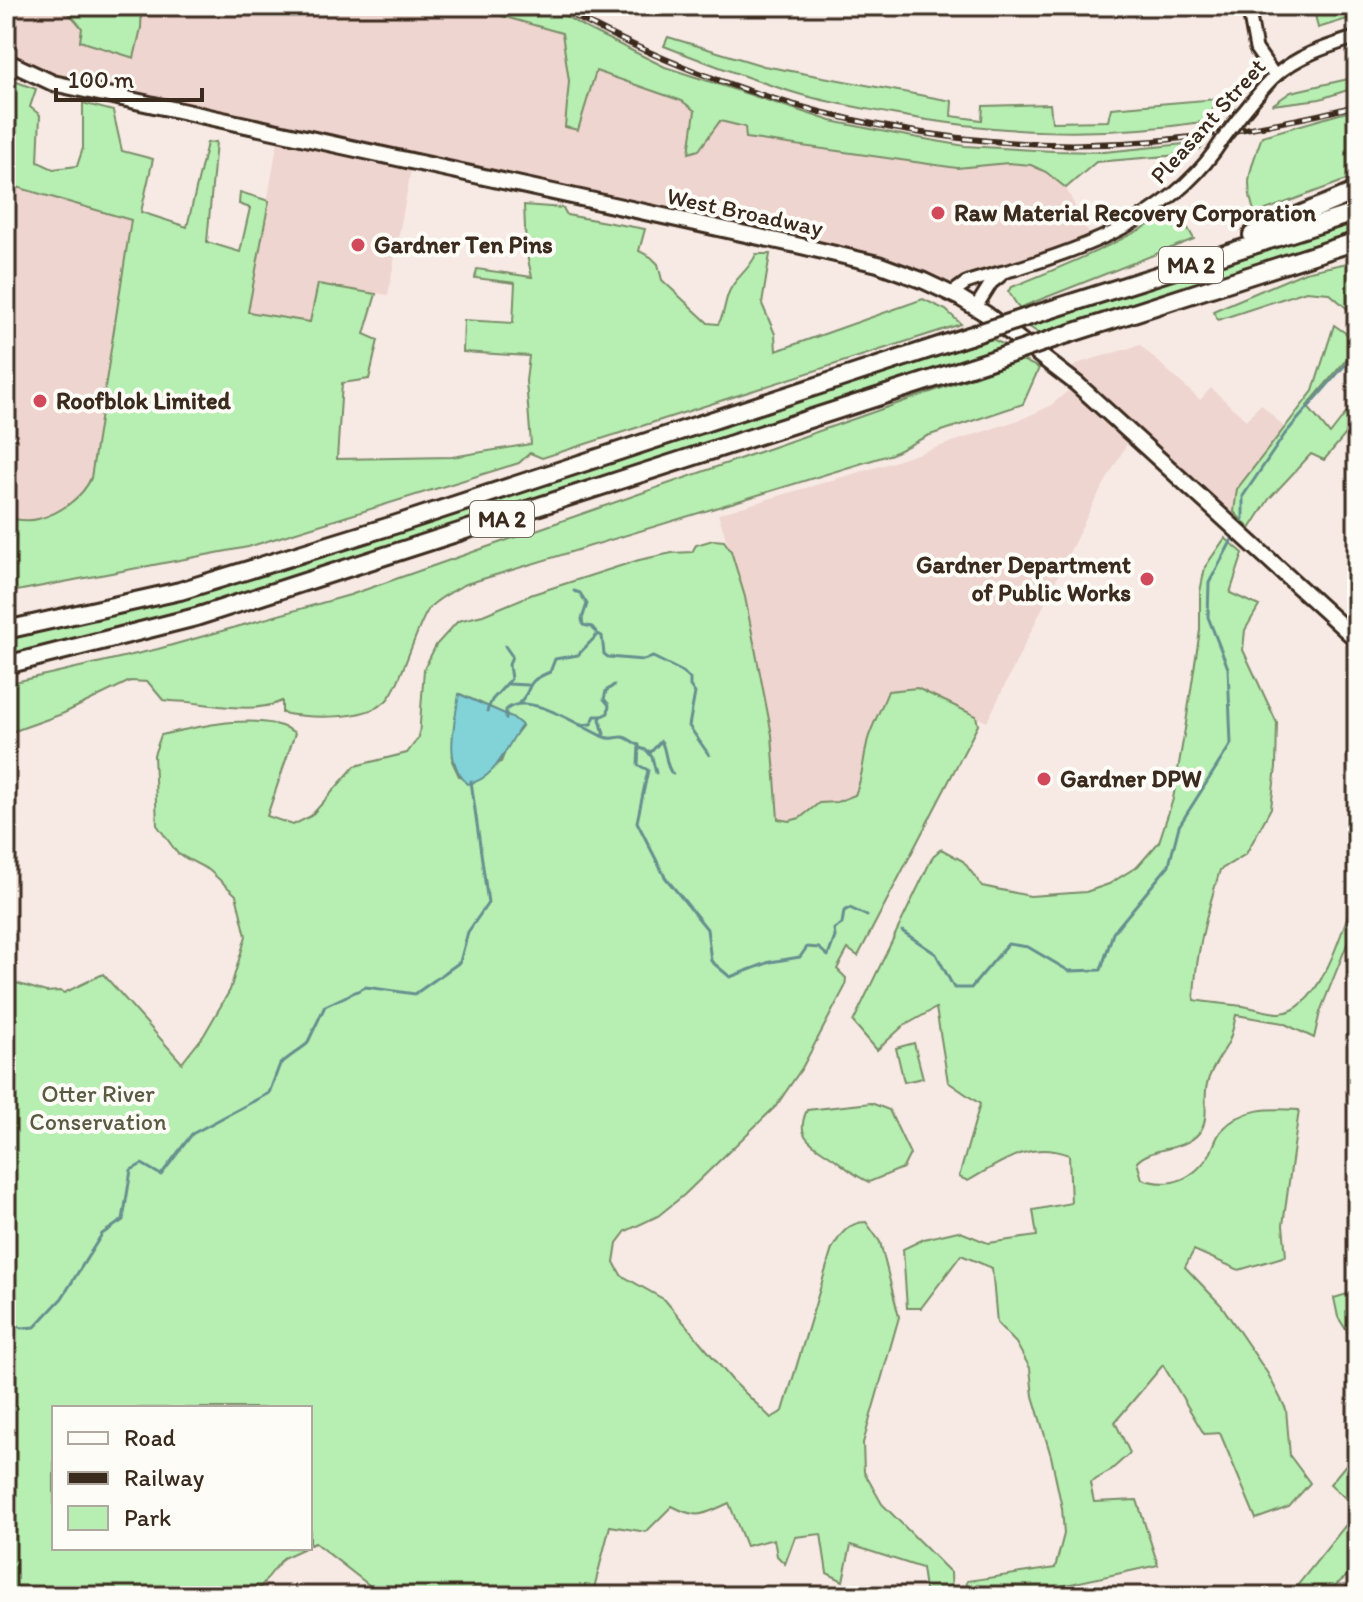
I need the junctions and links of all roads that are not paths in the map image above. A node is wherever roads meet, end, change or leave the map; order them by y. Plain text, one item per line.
1 (1248, 6) edge
2 (1357, 37) edge
3 (6, 61) edge
4 (1275, 76) junction
5 (1357, 191) edge
6 (1357, 212) edge
7 (1357, 241) edge
8 (1357, 250) edge
9 (1295, 261) junction
10 (1005, 272) junction
11 (1157, 275) junction
12 (952, 293) junction
13 (976, 307) junction
14 (6, 630) edge
15 (1357, 640) edge
16 (6, 665) edge
17 (1357, 1590) edge
18 (1349, 1596) edge

1 - 4 street
2 - 4 street, Pleasant Street
3 - 12 main road, West Broadway
4 - 10 street, Pleasant Street, bridge
5 - 11 highway
6 - 11 highway, MA 2
7 - 9 highway, MA 2
8 - 9 highway
9 - 16 highway, MA 2, bridge
10 - 12 street, Pleasant Street
10 - 13 street
11 - 14 highway, MA 2, bridge
12 - 13 main road, West Broadway
13 - 15 main road, West Broadway
17 - 18 main road

